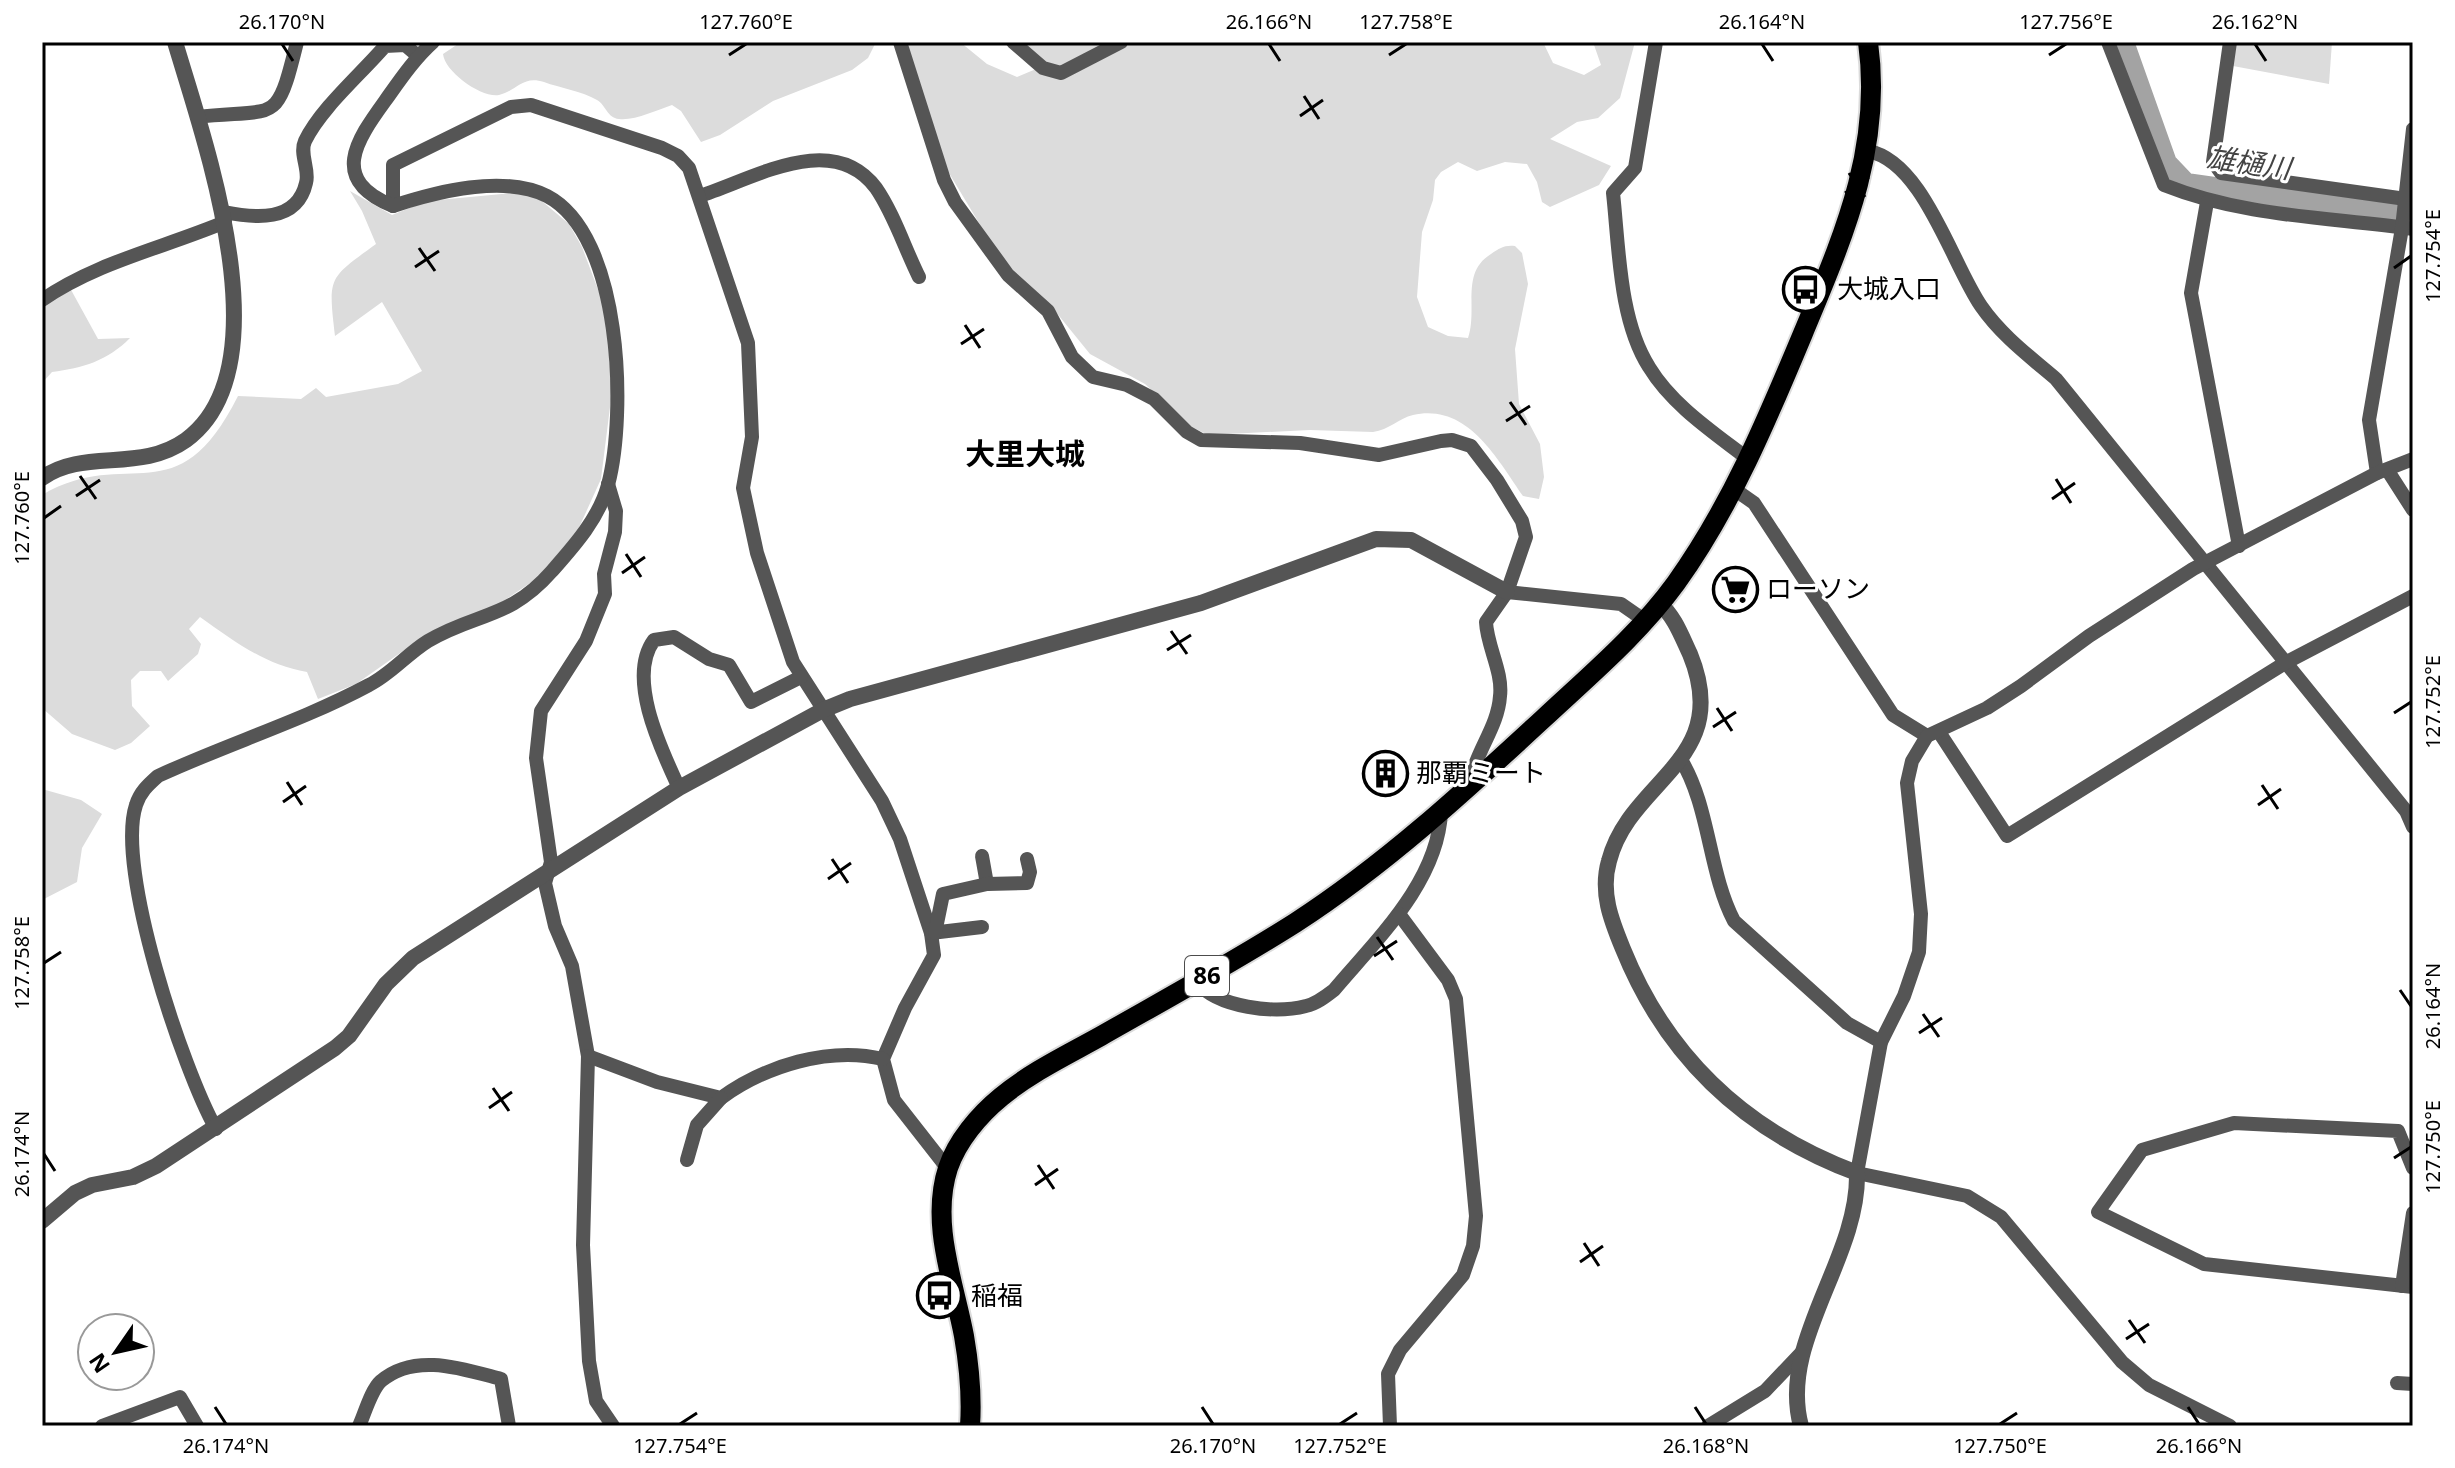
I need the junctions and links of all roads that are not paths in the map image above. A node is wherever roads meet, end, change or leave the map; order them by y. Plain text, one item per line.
1 (175, 42) edge
2 (297, 42) edge
3 (433, 42) edge
4 (900, 42) edge
5 (1013, 42) edge
6 (1121, 42) edge
7 (1656, 42) edge
8 (1868, 42) edge
9 (2108, 42) edge
10 (2230, 42) edge
11 (418, 56) junction
12 (197, 117) junction
13 (2413, 129) edge
14 (1868, 151) junction
15 (699, 196) junction
16 (2207, 202) junction
17 (2406, 202) edge
18 (393, 206) junction
19 (224, 217) junction
20 (2405, 227) edge
21 (919, 277) dead end
22 (42, 300) edge
23 (1748, 459) junction
24 (2413, 459) edge
25 (2382, 472) junction
26 (42, 478) edge
27 (608, 484) junction
28 (1734, 489) junction
29 (2413, 510) edge
30 (2239, 546) junction
31 (2204, 564) junction
32 (1507, 592) junction
33 (2413, 596) edge
34 (1659, 603) junction
35 (1644, 620) junction
36 (2285, 663) junction
37 (801, 677) junction
38 (823, 710) junction
39 (1933, 734) junction
40 (1680, 758) junction
41 (1470, 785) junction
42 (679, 788) junction
43 (1441, 812) junction
44 (2413, 827) edge
45 (982, 856) dead end
46 (1027, 859) dead end
47 (548, 873) junction
48 (987, 884) junction
49 (1399, 914) junction
50 (982, 927) dead end
51 (933, 933) junction
52 (1197, 982) junction
53 (1881, 1042) junction
54 (588, 1056) junction
55 (883, 1059) junction
56 (721, 1098) junction
57 (216, 1129) junction
58 (687, 1160) dead end
59 (2413, 1168) edge
60 (948, 1169) junction
61 (1857, 1173) junction
62 (2413, 1213) edge
63 (42, 1221) edge
64 (2408, 1286) edge
65 (1803, 1351) junction
66 (2397, 1383) dead end
67 (2413, 1384) edge
68 (1724, 1423) edge
69 (102, 1426) edge
70 (197, 1426) edge
71 (359, 1426) edge
72 (509, 1426) edge
73 (613, 1426) edge
74 (970, 1426) edge
75 (1390, 1426) edge
76 (1708, 1426) edge
77 (1801, 1426) edge
78 (2230, 1426) edge

1 - 12 street
2 - 12 street
3 - 11 street
4 - 32 street
5 - 6 street
7 - 23 street
8 - 14 main road, 86
9 - 16 street
10 - 17 street
11 - 18 street
11 - 19 street
12 - 19 street
13 - 17 street
14 - 23 main road, 86
14 - 31 street
15 - 18 street
15 - 21 street
15 - 37 street
16 - 20 street
16 - 30 street
17 - 20 street
18 - 27 street
19 - 22 street
19 - 26 street
20 - 25 street
23 - 28 main road, 86
24 - 25 street
25 - 29 street
25 - 30 street
27 - 47 street
27 - 57 street
28 - 34 main road, 86
28 - 39 street
30 - 31 street
31 - 36 street
31 - 39 street
32 - 35 street
32 - 38 street
32 - 41 street
33 - 36 street
34 - 35 main road, 86
34 - 40 street
35 - 41 main road, 86
36 - 39 street
36 - 44 street
37 - 38 street
37 - 42 street
38 - 42 street
38 - 51 street
39 - 53 street
40 - 53 street
40 - 61 street
41 - 43 main road, 86
42 - 47 street
43 - 49 street
43 - 52 main road, 86
45 - 48 street
46 - 48 street
47 - 54 street
47 - 57 street
48 - 51 street
49 - 52 street
49 - 75 street
50 - 51 street
51 - 55 street
52 - 60 main road, 86
53 - 61 street
54 - 56 street
54 - 73 street
55 - 56 street
55 - 60 street
56 - 58 street
57 - 63 street
59 - 64 street
60 - 74 main road, 86
61 - 65 street
61 - 78 street
62 - 64 street
65 - 68 street
65 - 77 street
66 - 67 street
68 - 76 street
69 - 70 street
71 - 72 street

